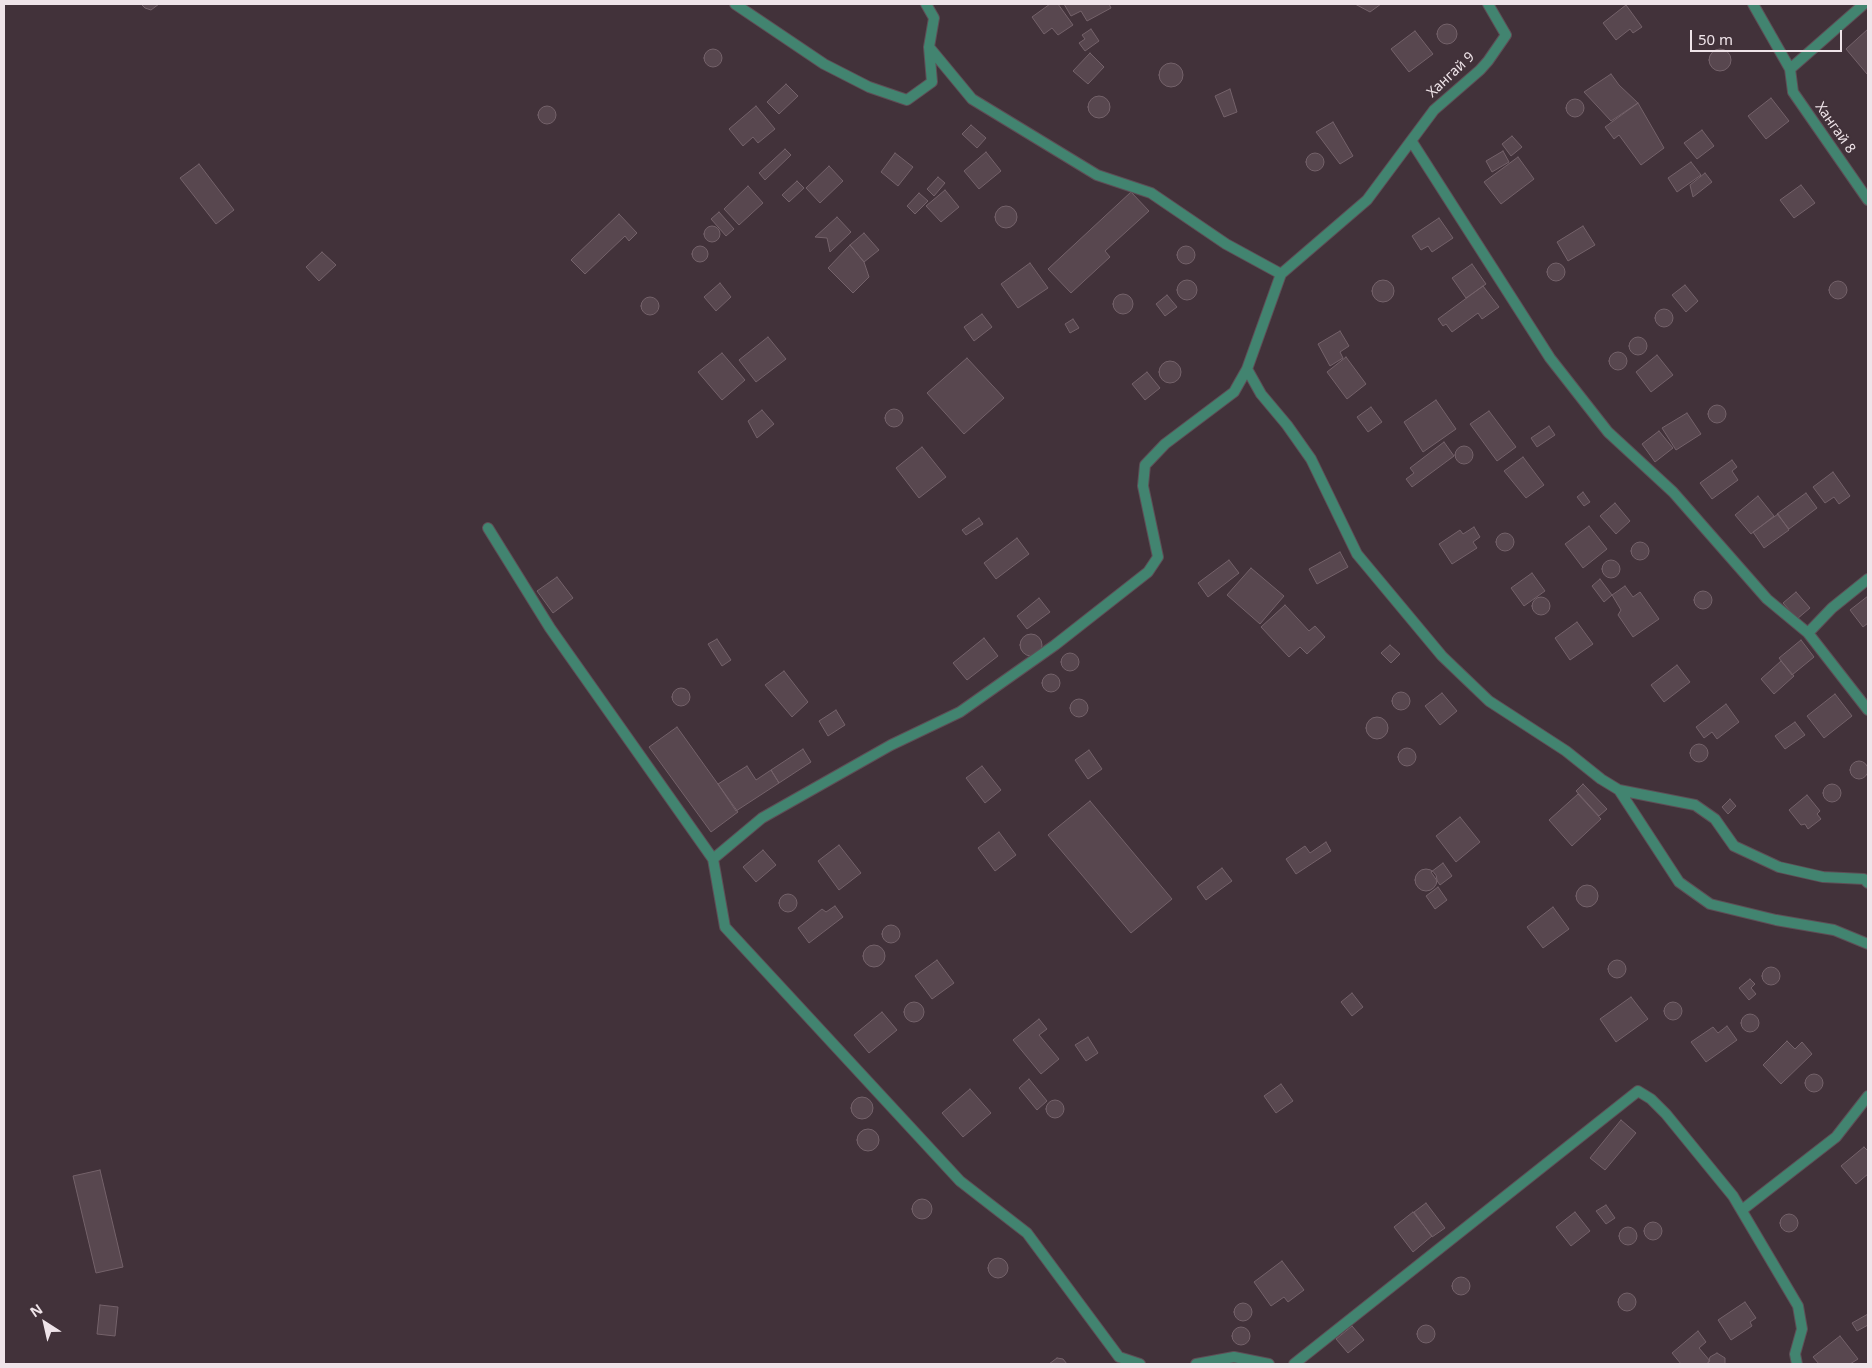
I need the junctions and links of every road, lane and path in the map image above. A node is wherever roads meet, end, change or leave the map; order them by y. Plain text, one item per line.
1 (735, 4) edge
2 (926, 4) edge
3 (1488, 4) edge
4 (1753, 4) edge
5 (1864, 4) edge
6 (929, 47) junction
7 (1790, 69) junction
8 (1412, 142) junction
9 (1868, 200) edge
10 (1281, 274) junction
11 (1247, 369) junction
12 (488, 528) dead end
13 (1868, 579) edge
14 (1808, 633) junction
15 (1868, 710) edge
16 (1619, 790) junction
17 (713, 859) junction
18 (1868, 882) edge
19 (1868, 944) edge
20 (1868, 1096) edge
21 (1742, 1210) junction
22 (1140, 1364) edge
23 (1196, 1364) edge
24 (1269, 1364) edge
25 (1294, 1364) edge
26 (1797, 1364) edge

1 - 6 street
2 - 6 street
3 - 8 street, Хангай 9
4 - 7 street
5 - 7 street
6 - 10 street
7 - 9 street, Хангай 8
8 - 10 street
8 - 14 street
10 - 11 street
11 - 16 street
11 - 17 street
12 - 17 street
13 - 14 street
14 - 15 street
16 - 18 street
16 - 19 street
17 - 22 street
20 - 21 street
21 - 25 street
21 - 26 street
23 - 24 street

